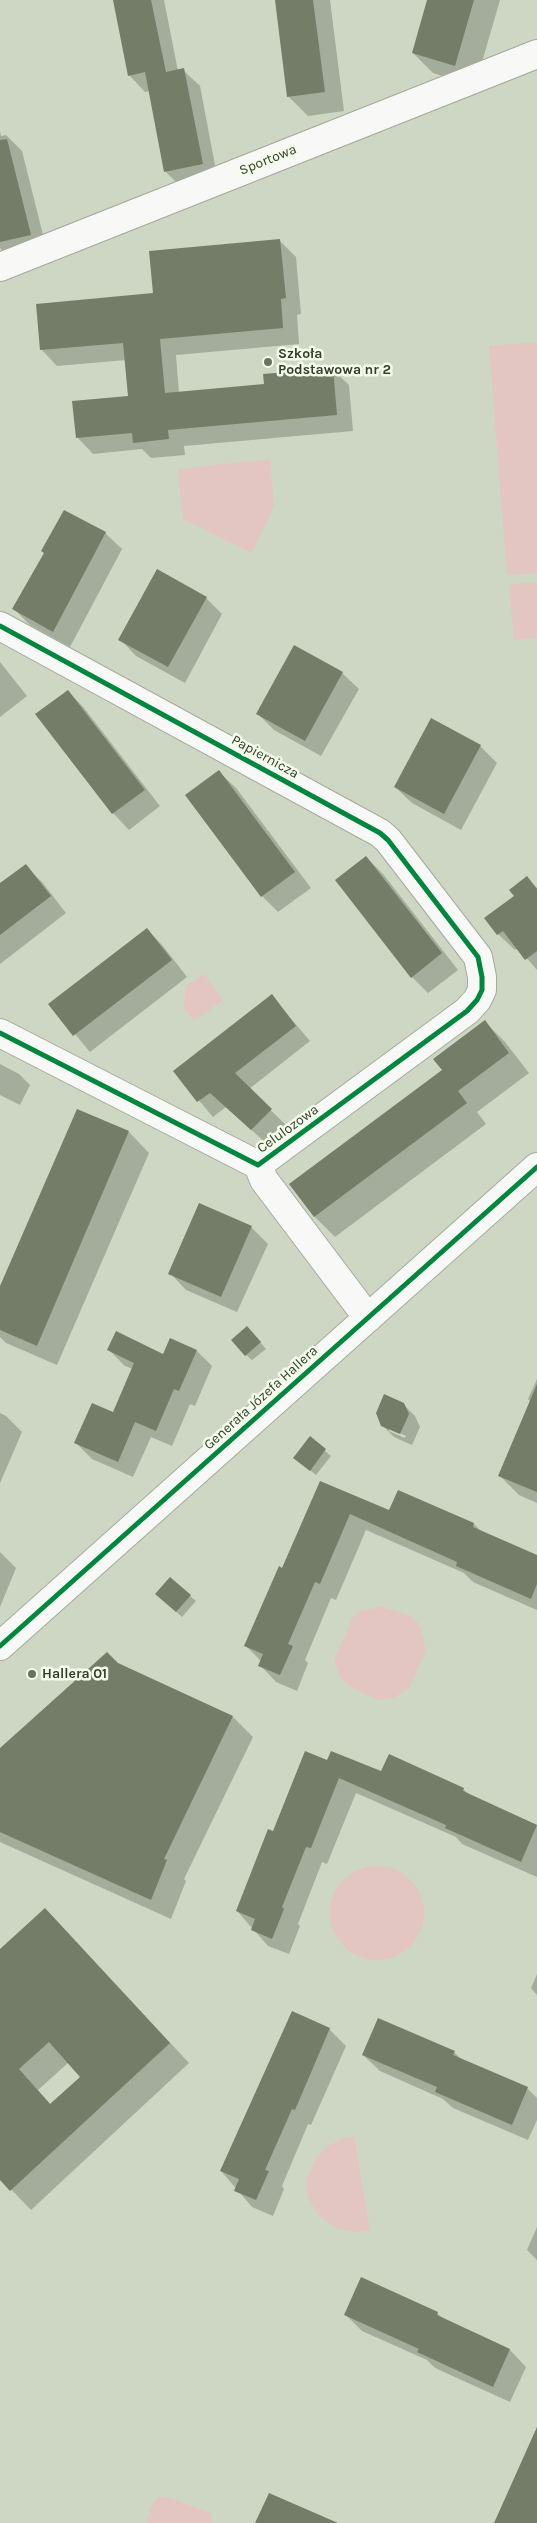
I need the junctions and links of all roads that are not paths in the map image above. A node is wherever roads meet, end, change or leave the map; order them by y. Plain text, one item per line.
1 (537, 54) edge
2 (0, 267) edge
3 (0, 626) edge
4 (478, 956) joint
5 (0, 1033) edge
6 (258, 1165) junction
7 (537, 1167) edge
8 (368, 1318) junction
9 (0, 1646) edge

1 - 2 street, Sportowa
3 - 4 street, Papiernicza
4 - 6 street, Celulozowa
5 - 6 street, Celulozowa
6 - 8 street, Celulozowa
7 - 8 street, Generała Józefa Hallera
8 - 9 street, Generała Józefa Hallera

